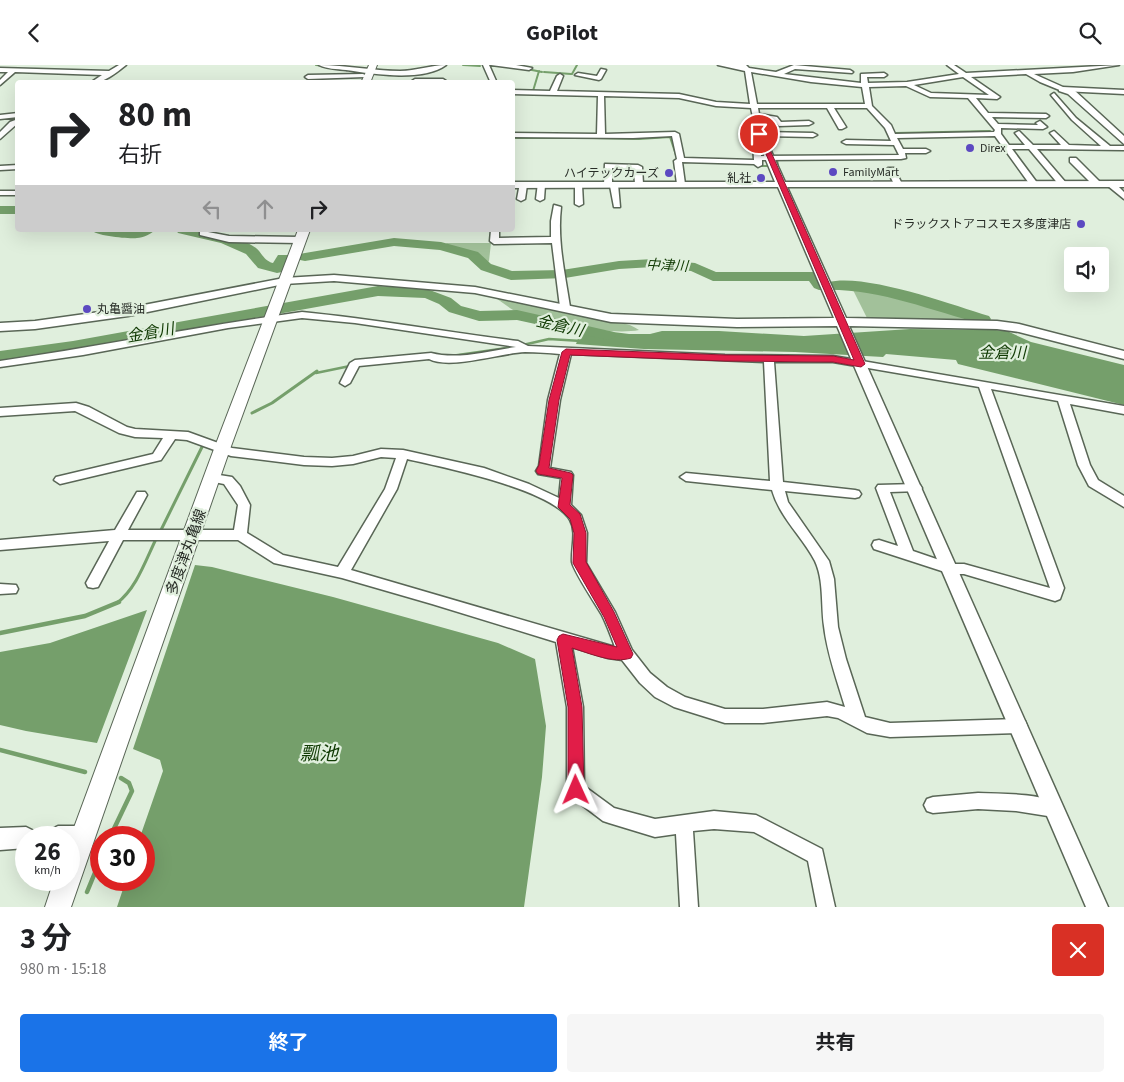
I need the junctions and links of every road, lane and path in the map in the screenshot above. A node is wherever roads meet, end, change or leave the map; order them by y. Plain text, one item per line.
1 (21, 65) edge
2 (123, 65) edge
3 (322, 65) edge
4 (443, 65) edge
5 (486, 65) edge
6 (494, 65) edge
7 (721, 65) edge
8 (741, 65) edge
9 (950, 65) edge
10 (999, 65) edge
11 (1116, 65) edge
12 (517, 66) edge
13 (1084, 67) edge
14 (529, 68) dead end
15 (747, 68) edge
16 (500, 69) edge
17 (0, 70) edge
18 (13, 71) junction
19 (603, 71) dead end
20 (426, 72) junction
21 (850, 72) dead end
22 (112, 73) junction
23 (369, 73) edge
24 (522, 73) dead end
25 (1007, 73) junction
26 (1028, 73) junction
27 (775, 74) junction
28 (884, 75) dead end
29 (964, 75) junction
30 (560, 76) dead end
31 (308, 77) dead end
32 (99, 80) edge
33 (408, 80) edge
34 (416, 80) edge
35 (493, 80) edge
36 (0, 83) edge
37 (865, 85) junction
38 (907, 85) junction
39 (1062, 89) junction
40 (515, 92) edge
41 (553, 92) junction
42 (571, 92) junction
43 (1124, 92) edge
44 (601, 95) junction
45 (1054, 95) dead end
46 (970, 96) junction
47 (753, 106) junction
48 (869, 106) junction
49 (830, 107) junction
50 (15, 115) edge
51 (987, 115) junction
52 (755, 116) junction
53 (1046, 116) dead end
54 (0, 117) edge
55 (15, 122) edge
56 (809, 123) dead end
57 (1040, 123) dead end
58 (995, 125) junction
59 (842, 127) dead end
60 (1019, 133) dead end
61 (759, 134) junction
62 (997, 134) junction
63 (515, 135) edge
64 (601, 135) junction
65 (813, 135) dead end
66 (0, 137) edge
67 (1054, 137) dead end
68 (1124, 141) edge
69 (846, 142) dead end
70 (896, 143) junction
71 (1006, 147) junction
72 (1030, 148) junction
73 (1067, 148) junction
74 (1108, 148) junction
75 (1124, 148) edge
76 (926, 151) dead end
77 (769, 157) junction
78 (1117, 157) dead end
79 (681, 160) junction
80 (1073, 160) dead end
81 (757, 162) junction
82 (15, 167) edge
83 (0, 168) edge
84 (891, 170) dead end
85 (782, 183) junction
86 (611, 184) junction
87 (639, 184) junction
88 (681, 184) junction
89 (898, 184) junction
90 (1034, 184) junction
91 (1063, 184) junction
92 (1097, 184) junction
93 (1111, 184) junction
94 (1124, 184) edge
95 (518, 185) edge
96 (541, 185) junction
97 (578, 185) junction
98 (0, 193) edge
99 (15, 193) edge
100 (1124, 197) edge
101 (521, 199) dead end
102 (540, 199) dead end
103 (579, 204) dead end
104 (617, 205) dead end
105 (557, 207) dead end
106 (204, 232) edge
107 (495, 232) edge
108 (302, 235) edge
109 (556, 240) junction
110 (284, 281) junction
111 (565, 307) junction
112 (270, 320) junction
113 (843, 324) junction
114 (0, 327) edge
115 (522, 347) junction
116 (566, 352) junction
117 (1124, 355) edge
118 (769, 359) junction
119 (860, 363) junction
120 (0, 364) edge
121 (345, 383) dead end
122 (984, 384) junction
123 (1064, 398) junction
124 (1124, 411) edge
125 (0, 412) edge
126 (171, 436) junction
127 (222, 449) junction
128 (403, 454) junction
129 (686, 477) dead end
130 (213, 478) junction
131 (60, 479) dead end
132 (777, 486) junction
133 (916, 487) junction
134 (855, 494) dead end
135 (141, 495) dead end
136 (1124, 502) edge
137 (564, 507) junction
138 (118, 535) junction
139 (192, 535) junction
140 (240, 535) junction
141 (0, 545) edge
142 (879, 545) dead end
143 (908, 555) junction
144 (951, 569) junction
145 (342, 573) junction
146 (93, 583) dead end
147 (563, 640) junction
148 (626, 654) junction
149 (858, 721) junction
150 (1019, 727) junction
151 (933, 805) dead end
152 (1054, 809) junction
153 (684, 825) junction
154 (82, 836) joint
155 (15, 838) edge
156 (0, 839) edge
157 (80, 842) edge
158 (63, 891) edge
159 (58, 907) edge
160 (689, 907) edge
161 (826, 907) edge
162 (1098, 907) edge

1 - 18 street
2 - 22 street
3 - 23 street
4 - 20 street
5 - 35 street
6 - 16 street
7 - 15 street
8 - 15 street
9 - 29 street
10 - 25 street
11 - 13 street
12 - 14 street
12 - 16 street
13 - 26 street
15 - 27 street
15 - 47 street
16 - 24 street
17 - 18 street
18 - 22 street
18 - 36 street
19 - 42 street
20 - 23 street
20 - 34 street
21 - 27 street
22 - 32 street
23 - 31 street
23 - 33 street
25 - 26 street
25 - 29 street
26 - 39 street
27 - 37 street
28 - 37 street
29 - 38 street
29 - 46 street
30 - 41 street
37 - 38 street
37 - 48 street
38 - 46 street
39 - 43 street
39 - 68 street
40 - 41 street
41 - 42 street
42 - 44 street
44 - 47 street
44 - 64 street
45 - 74 street
46 - 51 street
47 - 49 street
47 - 52 street
48 - 49 street
48 - 70 street
49 - 59 street
50 - 54 street
51 - 53 street
51 - 58 street
52 - 56 street
52 - 61 street
55 - 66 street
57 - 58 street
58 - 62 street
60 - 72 street
61 - 65 street
61 - 77 street
61 - 81 street
62 - 70 street
62 - 71 street
63 - 64 street
64 - 79 street
67 - 73 street
69 - 70 street
70 - 76 street
70 - 77 street
71 - 72 street
71 - 90 street
72 - 73 street
72 - 91 street
73 - 74 street
74 - 75 street
74 - 78 street
77 - 81 street
77 - 85 street
79 - 81 street
79 - 88 street
80 - 92 street
82 - 83 street
84 - 89 street
85 - 88 street
85 - 89 street
85 - 113 street
86 - 87 street
86 - 87 street
86 - 97 street
86 - 104 street
87 - 88 street
89 - 90 street
90 - 91 street
91 - 92 street
92 - 93 street
93 - 94 street
93 - 100 street
95 - 96 street
95 - 101 street
96 - 97 street
96 - 102 street
97 - 103 street
98 - 99 street
105 - 109 street
106 - 108 street
107 - 109 street
108 - 110 main road, 多度津丸亀線
109 - 111 street
110 - 111 street
110 - 112 main road, 多度津丸亀線
110 - 114 street
111 - 113 street
112 - 115 street
112 - 120 street
112 - 127 main road, 多度津丸亀線
113 - 117 street
113 - 119 street
115 - 116 street
115 - 121 street
116 - 118 street
116 - 137 street
118 - 119 street
118 - 132 street
119 - 122 street
119 - 133 street
122 - 123 street
122 - 144 street
123 - 124 street
123 - 136 street
125 - 126 street
126 - 127 street
126 - 131 street
127 - 128 street
127 - 130 main road, 多度津丸亀線
128 - 137 street
128 - 145 street
129 - 132 street
130 - 139 main road, 多度津丸亀線
130 - 140 street
132 - 134 street
132 - 149 street
133 - 143 street
133 - 144 street
135 - 138 street
137 - 148 street
138 - 139 street
138 - 141 street
138 - 146 street
139 - 140 street
139 - 154 main road, 多度津丸亀線
140 - 145 street
142 - 143 street
143 - 144 street
144 - 150 street
145 - 147 street
147 - 148 street
147 - 153 street
148 - 149 street
149 - 150 street
150 - 152 street
151 - 152 street
152 - 162 street
153 - 160 street
153 - 161 street
154 - 157 main road, 多度津丸亀線
155 - 156 street
158 - 159 main road

